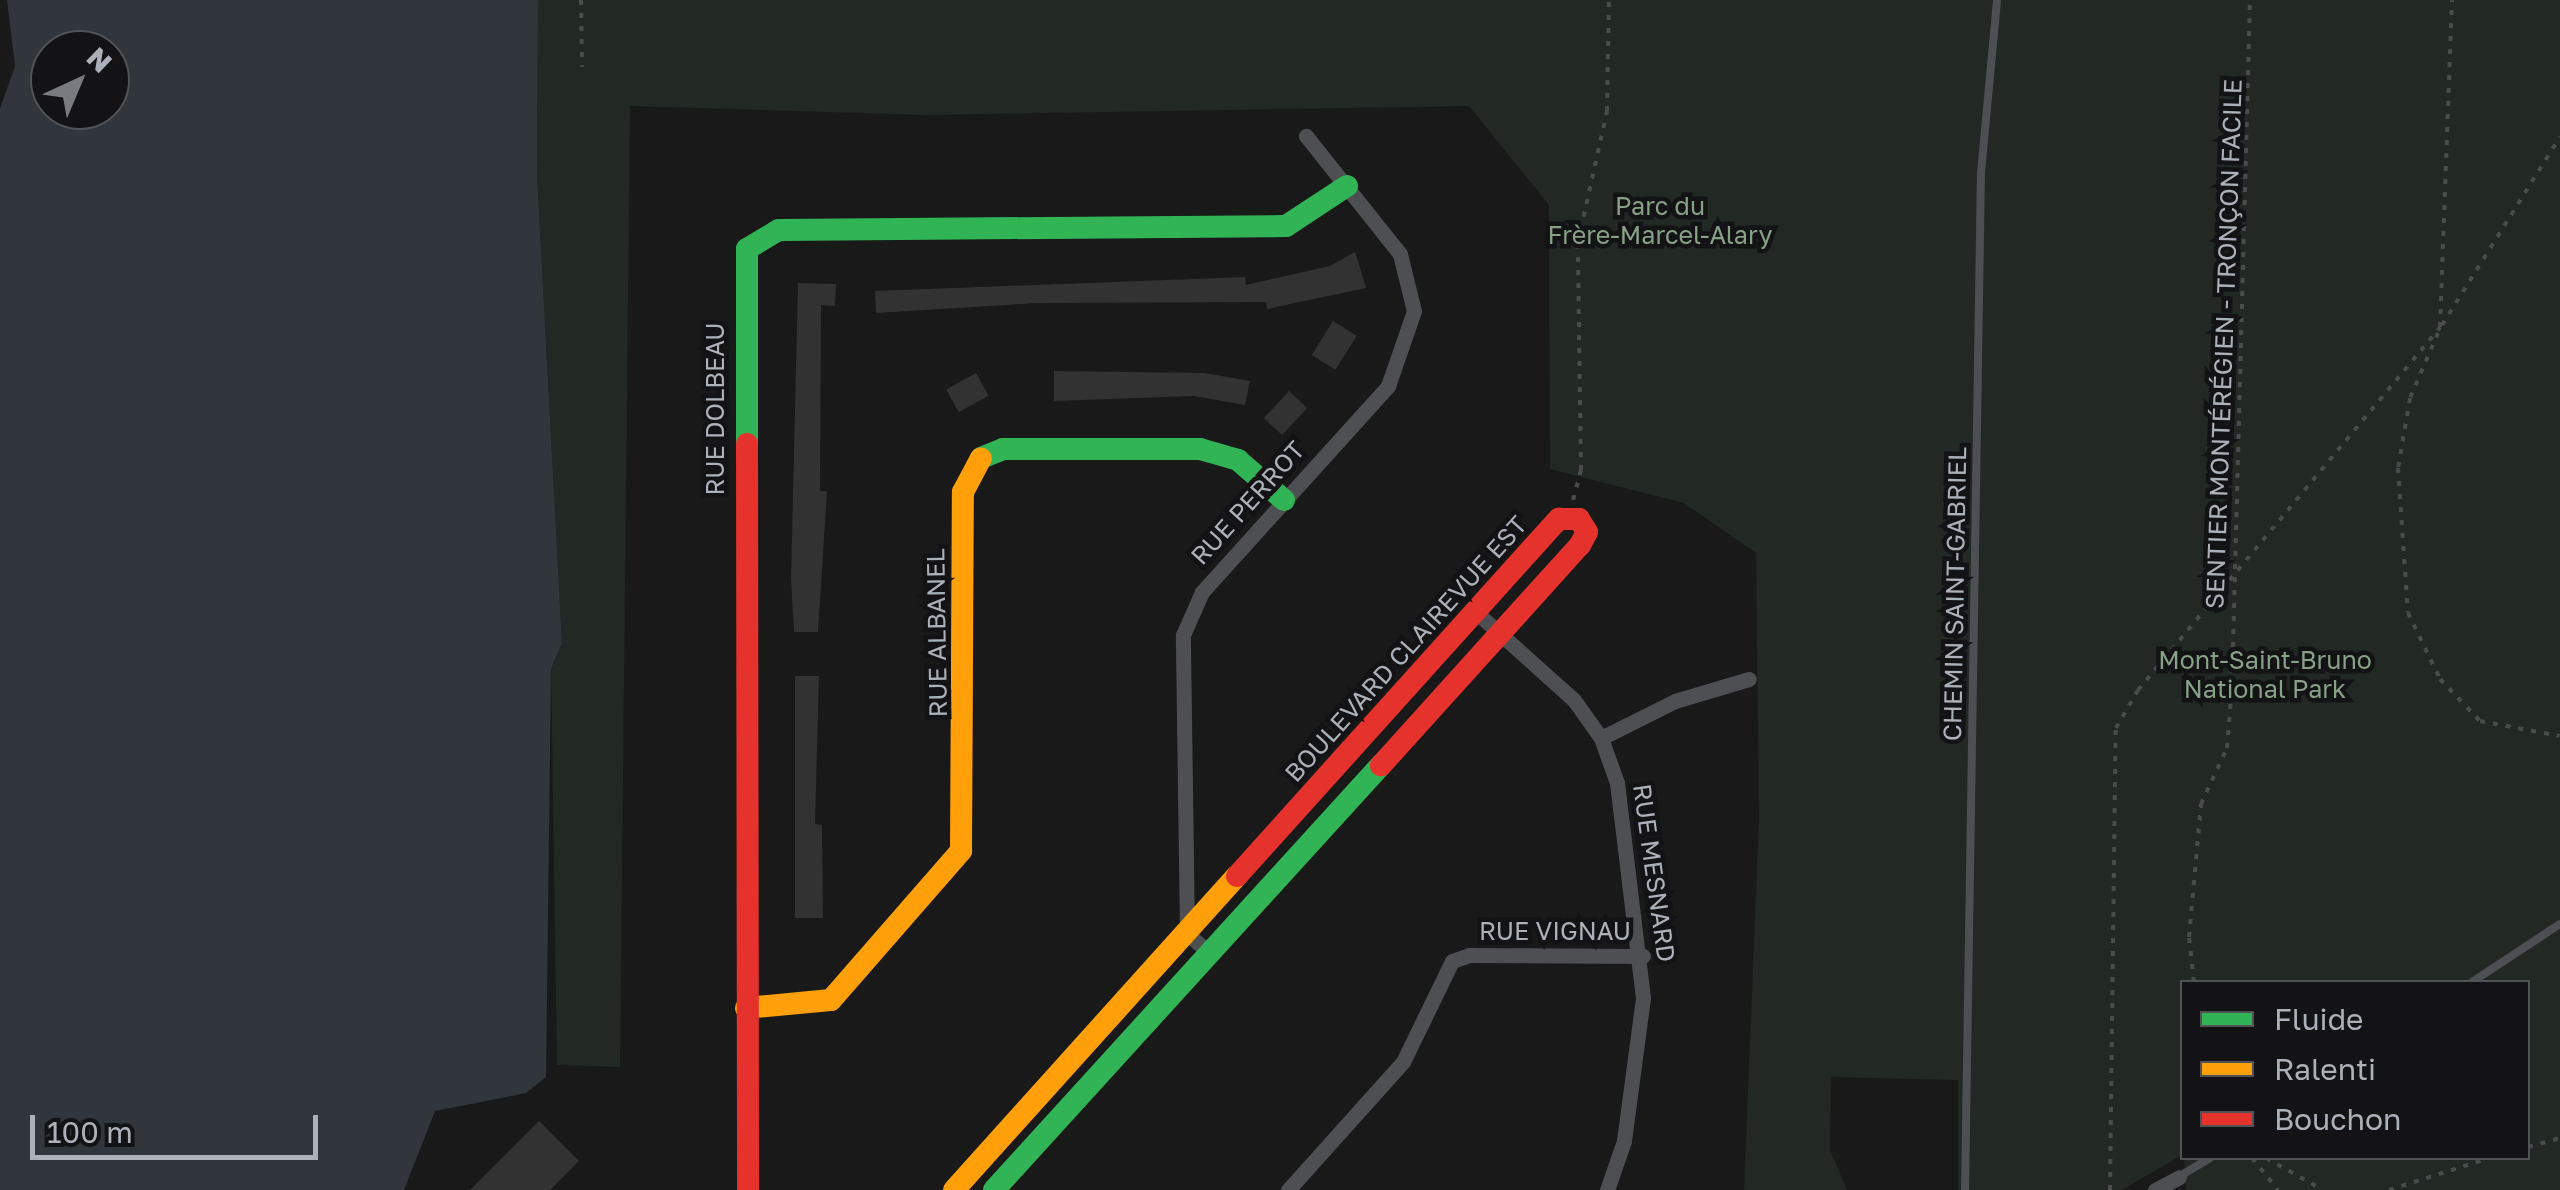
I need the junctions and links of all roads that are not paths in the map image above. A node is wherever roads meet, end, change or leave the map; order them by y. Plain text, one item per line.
1 (1997, 0) edge
2 (1306, 136) dead end
3 (1347, 186) junction
4 (1284, 500) junction
5 (1477, 613) junction
6 (1500, 632) junction
7 (1749, 679) dead end
8 (1601, 738) junction
9 (2560, 924) edge
10 (1187, 933) junction
11 (1208, 952) junction
12 (1643, 956) junction
13 (2475, 980) edge
14 (746, 1008) junction
15 (2207, 1160) edge
16 (2179, 1177) joint
17 (748, 1190) edge
18 (954, 1190) edge
19 (994, 1190) edge
20 (1288, 1190) edge
21 (1607, 1190) edge
22 (1965, 1190) edge
23 (2155, 1190) edge

1 - 22 lane, CHEMIN SAINT-GABRIEL
2 - 3 street, RUE PERROT
3 - 4 street, RUE PERROT
3 - 14 street, RUE DOLBEAU
4 - 10 street, RUE PERROT
4 - 14 street, RUE ALBANEL
5 - 6 street, RUE MESNARD
5 - 6 street, BOULEVARD CLAIREVUE EST
5 - 10 street, BOULEVARD CLAIREVUE EST
6 - 8 street, RUE MESNARD
6 - 11 street
7 - 8 street
8 - 12 street, RUE MESNARD
9 - 13 lane
10 - 11 street
10 - 18 street, BOULEVARD CLAIREVUE EST
11 - 19 street
12 - 20 street, RUE VIGNAU
12 - 21 street, RUE MESNARD
14 - 17 street, RUE DOLBEAU
15 - 16 lane
16 - 23 street

